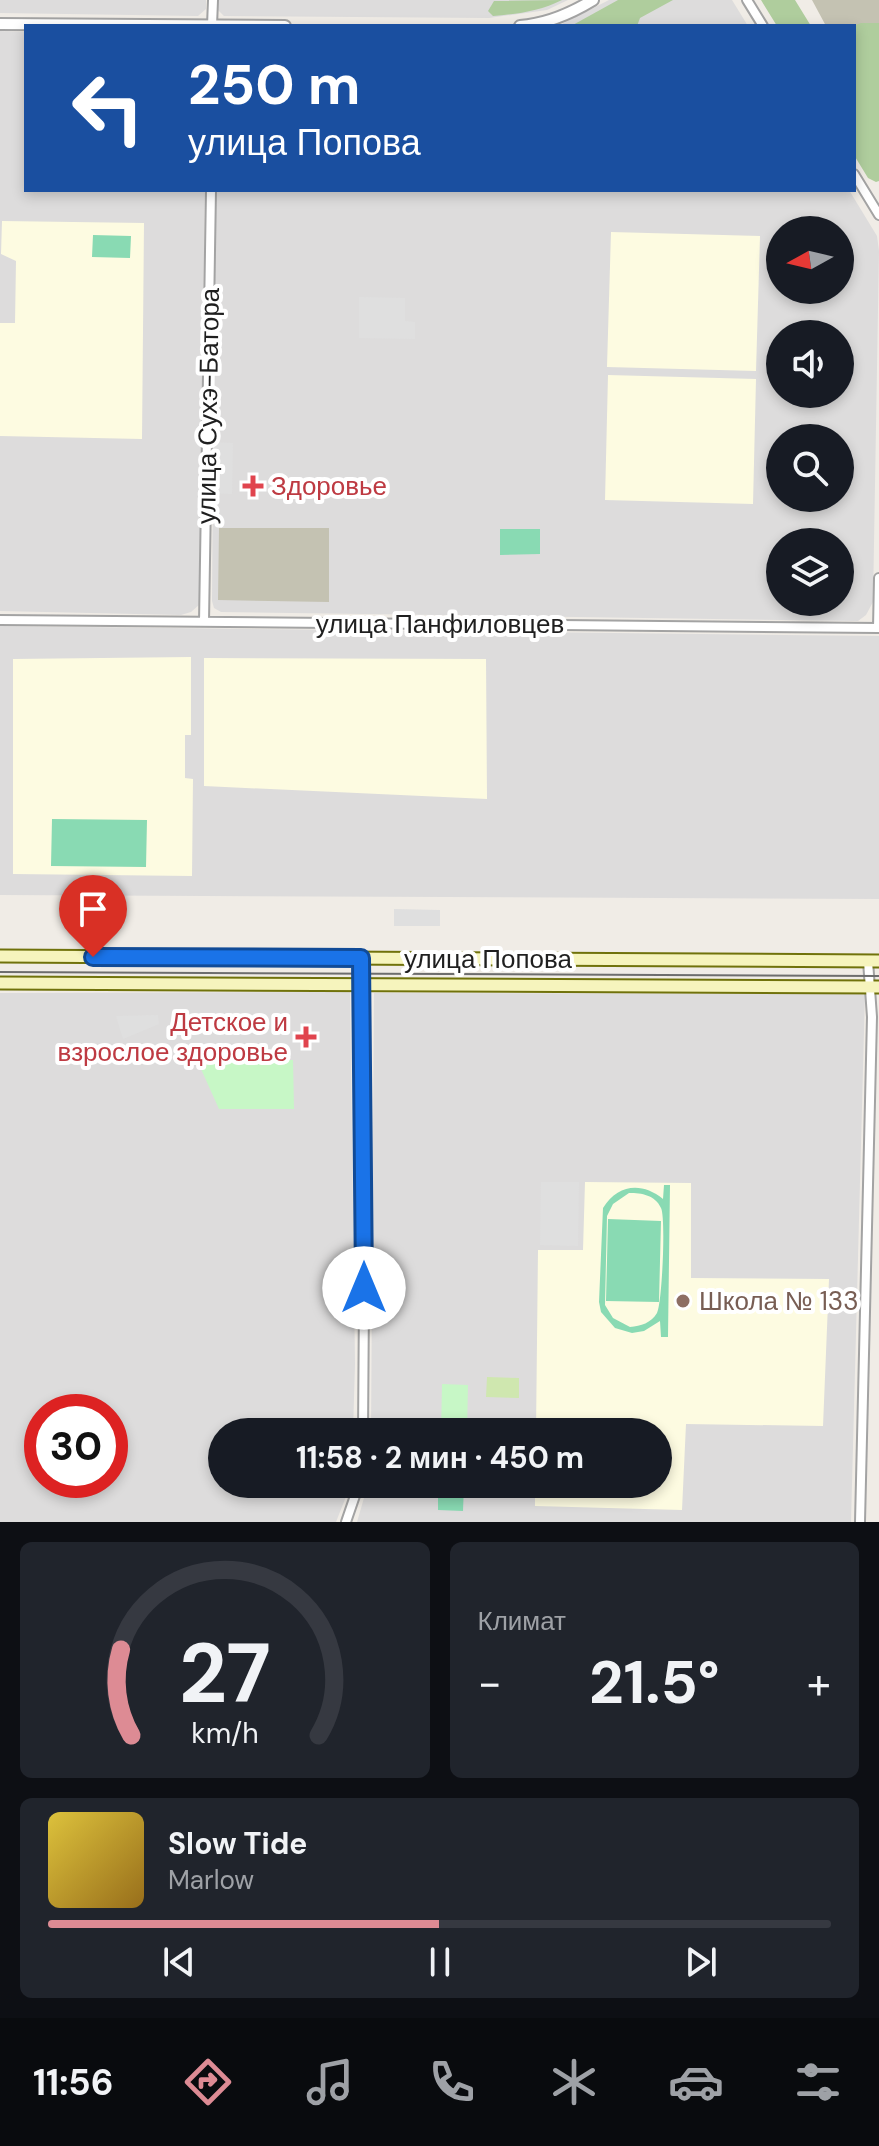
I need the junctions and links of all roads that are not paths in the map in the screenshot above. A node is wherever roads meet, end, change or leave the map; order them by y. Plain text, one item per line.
1 (213, 0) edge
2 (593, 0) edge
3 (747, 0) edge
4 (0, 24) edge
5 (24, 24) edge
6 (212, 24) edge
7 (539, 24) edge
8 (762, 24) edge
9 (856, 177) edge
10 (211, 192) edge
11 (879, 215) edge
12 (879, 578) edge
13 (0, 620) edge
14 (204, 622) junction
15 (878, 628) edge
16 (0, 956) edge
17 (361, 958) junction
18 (874, 961) edge
19 (0, 983) edge
20 (361, 985) junction
21 (875, 987) edge
22 (363, 1418) edge
23 (354, 1498) edge
24 (346, 1522) edge
25 (860, 1522) edge

1 - 6 street
2 - 7 street
3 - 8 street
4 - 5 street
9 - 11 street
10 - 14 street, улица Сухэ-Батора
12 - 15 street
13 - 14 street, улица Панфиловцев
14 - 15 street, улица Панфиловцев
16 - 17 main road, улица Попова
17 - 18 main road, улица Попова
17 - 20 street
18 - 21 street
19 - 20 main road, улица Попова
20 - 21 main road, улица Попова
20 - 22 street
21 - 25 street
23 - 24 street

